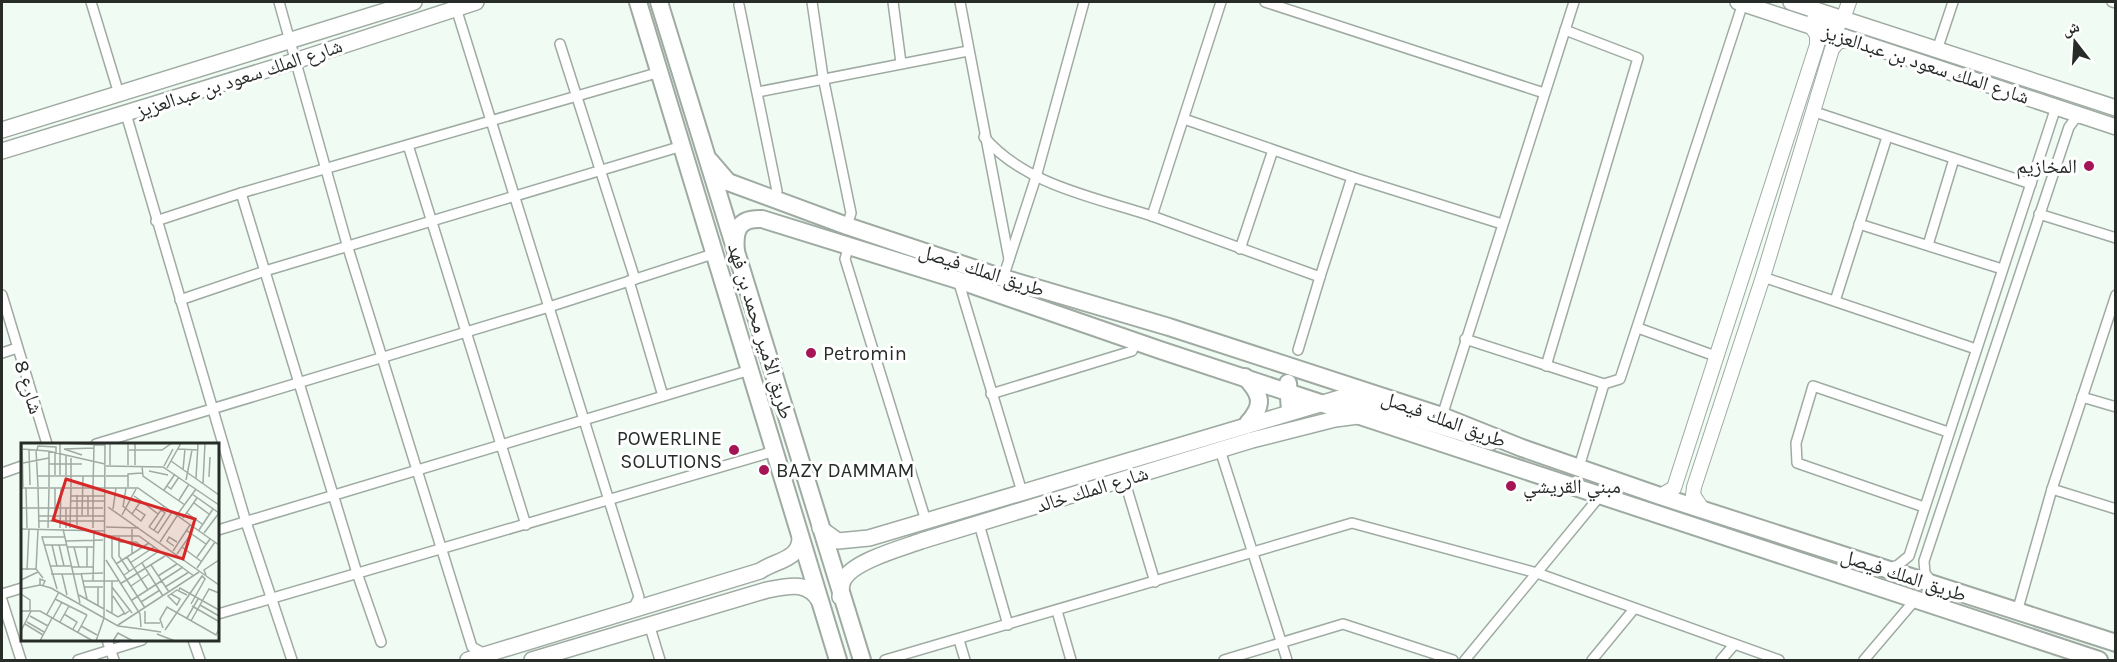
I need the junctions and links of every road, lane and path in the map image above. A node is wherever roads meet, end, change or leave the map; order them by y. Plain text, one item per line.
1 (91, 2) edge
2 (279, 2) edge
3 (414, 2) edge
4 (476, 2) edge
5 (638, 2) edge
6 (659, 2) edge
7 (812, 2) edge
8 (893, 2) edge
9 (960, 2) edge
10 (1084, 2) edge
11 (1221, 2) edge
12 (1265, 2) edge
13 (1574, 2) edge
14 (1740, 2) edge
15 (1791, 2) edge
16 (1829, 2) edge
17 (1849, 2) edge
18 (1953, 2) edge
19 (739, 5) dead end
20 (456, 8) junction
21 (1759, 9) junction
22 (1812, 9) junction
23 (1843, 18) junction
24 (1811, 26) junction
25 (1565, 30) junction
26 (1849, 39) junction
27 (290, 40) junction
28 (561, 44) dead end
29 (1937, 50) junction
30 (968, 51) junction
31 (295, 61) junction
32 (901, 63) junction
33 (1810, 68) junction
34 (660, 72) junction
35 (1823, 74) junction
36 (823, 77) junction
37 (758, 92) junction
38 (1544, 93) junction
39 (119, 94) junction
40 (576, 95) junction
41 (2056, 107) junction
42 (2115, 108) edge
43 (1812, 111) junction
44 (126, 114) junction
45 (2115, 115) edge
46 (2088, 117) junction
47 (1184, 119) junction
48 (489, 121) junction
49 (2115, 127) edge
50 (2, 130) edge
51 (984, 137) junction
52 (1887, 137) junction
53 (408, 145) junction
54 (682, 147) junction
55 (1273, 150) junction
56 (2, 151) edge
57 (1954, 159) junction
58 (710, 161) junction
59 (326, 169) junction
60 (600, 171) junction
61 (1036, 177) junction
62 (1352, 177) junction
63 (2031, 184) junction
64 (241, 193) junction
65 (774, 195) junction
66 (514, 198) junction
67 (2039, 214) junction
68 (1152, 216) junction
69 (762, 219) junction
70 (156, 221) junction
71 (433, 222) junction
72 (1502, 224) junction
73 (1859, 224) junction
74 (848, 226) junction
75 (2115, 238) edge
76 (849, 245) junction
77 (1928, 245) junction
78 (348, 248) junction
79 (1240, 249) junction
80 (736, 252) junction
81 (716, 253) junction
82 (1009, 261) junction
83 (2002, 270) junction
84 (265, 271) junction
85 (1762, 277) junction
86 (1003, 278) junction
87 (1320, 278) junction
88 (632, 280) junction
89 (958, 280) junction
90 (2, 295) edge
91 (2115, 295) edge
92 (180, 300) junction
93 (1835, 301) junction
94 (1078, 302) junction
95 (549, 307) junction
96 (1638, 328) junction
97 (466, 332) junction
98 (1465, 339) junction
99 (1136, 341) junction
100 (17, 348) junction
101 (1976, 349) junction
102 (1298, 350) dead end
103 (2, 353) edge
104 (382, 357) junction
105 (1718, 357) junction
106 (1546, 366) junction
107 (750, 370) junction
108 (1244, 376) junction
109 (300, 382) junction
110 (1604, 384) junction
111 (1290, 391) junction
112 (991, 394) junction
113 (663, 396) junction
114 (2082, 397) junction
115 (1322, 402) junction
116 (2115, 407) edge
117 (213, 409) junction
118 (1290, 411) junction
119 (1442, 416) junction
120 (1367, 417) junction
121 (584, 420) junction
122 (1248, 423) junction
123 (1948, 432) junction
124 (133, 433) junction
125 (47, 443) edge
126 (99, 443) edge
127 (136, 443) edge
128 (501, 445) junction
129 (1227, 448) junction
130 (1522, 448) junction
131 (1686, 449) junction
132 (775, 451) junction
133 (1704, 456) junction
134 (21, 466) edge
135 (1579, 467) junction
136 (416, 471) junction
137 (2, 472) edge
138 (1124, 479) junction
139 (2052, 489) junction
140 (1022, 492) junction
141 (334, 495) junction
142 (1600, 496) junction
143 (1660, 496) junction
144 (610, 501) junction
145 (1924, 507) junction
146 (2115, 509) edge
147 (1703, 510) junction
148 (926, 521) junction
149 (246, 522) junction
150 (979, 524) junction
151 (526, 525) junction
152 (820, 528) junction
153 (219, 530) edge
154 (801, 536) junction
155 (868, 538) junction
156 (441, 548) junction
157 (1253, 553) junction
158 (874, 558) junction
159 (1886, 568) junction
160 (760, 571) junction
161 (357, 573) junction
162 (1538, 573) junction
163 (1155, 582) junction
164 (1934, 585) junction
165 (21, 588) edge
166 (767, 590) junction
167 (2, 594) edge
168 (840, 597) junction
169 (271, 599) junction
170 (2, 600) edge
171 (1915, 600) junction
172 (820, 602) junction
173 (1634, 609) junction
174 (632, 610) junction
175 (1057, 611) junction
176 (2018, 612) junction
177 (219, 614) edge
178 (649, 624) junction
179 (1008, 625) junction
180 (959, 640) junction
181 (108, 641) edge
182 (138, 641) edge
183 (194, 641) edge
184 (381, 642) dead end
185 (1281, 643) junction
186 (2115, 643) edge
187 (1733, 646) junction
188 (487, 655) junction
189 (112, 656) edge
190 (21, 660) edge
191 (78, 660) edge
192 (200, 660) edge
193 (292, 660) edge
194 (468, 660) edge
195 (532, 660) edge
196 (660, 660) edge
197 (838, 660) edge
198 (861, 660) edge
199 (885, 660) edge
200 (965, 660) edge
201 (1071, 660) edge
202 (1224, 660) edge
203 (1287, 660) edge
204 (1453, 660) edge
205 (1465, 660) edge
206 (1592, 660) edge
207 (1721, 660) edge
208 (1779, 660) edge
209 (1864, 660) edge
210 (2099, 660) edge

1 - 39 street
2 - 27 street
3 - 27 main road, شارع الملك سعود بن عبدالعزيز
4 - 20 main road, شارع الملك سعود بن عبدالعزيز
5 - 34 highway, طريق الأمير محمد بن فهد
6 - 58 highway, طريق الأمير محمد بن فهد
7 - 36 street
8 - 32 street
9 - 30 street
10 - 61 street
11 - 47 street
12 - 38 street
13 - 25 street
14 - 21 main road, شارع الملك سعود بن عبدالعزيز
14 - 96 street
15 - 22 main road, شارع الملك سعود بن عبدالعزيز
16 - 22 street
17 - 23 street
18 - 29 street
19 - 37 street
20 - 31 main road, شارع الملك سعود بن عبدالعزيز
20 - 48 street
21 - 23 street
21 - 24 main road, شارع الملك سعود بن عبدالعزيز
22 - 23 main road, شارع الملك سعود بن عبدالعزيز
23 - 29 main road, شارع الملك سعود بن عبدالعزيز
24 - 26 main road, شارع الملك سعود بن عبدالعزيز
24 - 33 street
25 - 38 street
25 - 106 street
26 - 35 street
26 - 41 main road, شارع الملك سعود بن عبدالعزيز
27 - 31 street
27 - 39 main road, شارع الملك سعود بن عبدالعزيز
28 - 40 street
29 - 42 main road, شارع الملك سعود بن عبدالعزيز
30 - 32 street
30 - 51 street
31 - 44 main road, شارع الملك سعود بن عبدالعزيز
31 - 59 street
32 - 36 street
33 - 35 street
33 - 105 street
34 - 40 street
34 - 54 highway, طريق الأمير محمد بن فهد
35 - 43 street
36 - 37 street
36 - 74 street
37 - 65 street
38 - 72 street
39 - 50 main road, شارع الملك سعود بن عبدالعزيز
40 - 48 street
40 - 60 street
41 - 45 main road
41 - 46 main road, شارع الملك سعود بن عبدالعزيز
41 - 63 street
43 - 52 street
43 - 85 street
44 - 56 main road, شارع الملك سعود بن عبدالعزيز
44 - 70 street
46 - 49 main road, شارع الملك سعود بن عبدالعزيز
46 - 67 street
47 - 55 street
47 - 68 street
48 - 53 street
48 - 66 street
51 - 61 street
51 - 82 street
52 - 57 street
52 - 73 street
53 - 59 street
53 - 71 street
54 - 60 street
54 - 81 highway, طريق الأمير محمد بن فهد
55 - 62 street
55 - 79 street
57 - 63 street
57 - 77 street
58 - 65 highway, طريق الملك فيصل
58 - 80 highway, طريق الأمير محمد بن فهد
59 - 64 street
59 - 78 street
60 - 66 street
60 - 88 street
61 - 68 street
61 - 82 street
62 - 72 street
62 - 87 street
63 - 83 street
64 - 70 street
64 - 84 street
65 - 69 highway
65 - 74 highway, طريق الملك فيصل
66 - 71 street
66 - 95 street
67 - 75 street
67 - 164 street
68 - 79 street
69 - 76 highway, طريق الملك فيصل
69 - 80 highway
70 - 92 street
71 - 78 street
71 - 97 street
72 - 98 street
73 - 77 street
73 - 93 street
74 - 86 highway, طريق الملك فيصل
76 - 89 highway, طريق الملك فيصل
76 - 148 street
77 - 83 street
78 - 84 street
78 - 104 street
79 - 87 street
80 - 152 highway, طريق الأمير محمد بن فهد
81 - 88 street
81 - 107 highway, طريق الأمير محمد بن فهد
82 - 86 street
83 - 101 street
84 - 92 street
84 - 109 street
85 - 93 street
85 - 133 street
86 - 94 highway, طريق الملك فيصل
87 - 102 street
88 - 95 street
88 - 113 street
89 - 99 highway, طريق الملك فيصل
89 - 112 street
90 - 100 street, شارع 8
91 - 114 street
92 - 117 street
93 - 101 street
94 - 111 highway
94 - 119 highway, طريق الملك فيصل
95 - 97 street
95 - 121 street
96 - 105 street
96 - 110 street
97 - 104 street
97 - 128 street
98 - 106 street
98 - 119 street
99 - 108 highway, طريق الملك فيصل
99 - 112 street
100 - 103 street
100 - 125 street, شارع 8
101 - 123 street
104 - 109 street
104 - 136 street
105 - 131 street
106 - 110 street
107 - 113 street
107 - 132 highway, طريق الأمير محمد بن فهد
108 - 111 highway, طريق الملك فيصل
108 - 122 highway
109 - 117 street
109 - 141 street
110 - 135 street
111 - 115 highway, طريق الملك فيصل
111 - 118 highway
112 - 140 street
113 - 121 street
114 - 116 street
114 - 139 street
115 - 118 main road, شارع الملك خالد
115 - 120 highway, طريق الملك فيصل
115 - 130 main road, شارع الملك خالد
117 - 124 street
117 - 149 street
118 - 122 main road, شارع الملك خالد
118 - 129 main road
119 - 130 highway, طريق الملك فيصل
120 - 129 main road, شارع الملك خالد
120 - 142 highway, طريق الملك فيصل
121 - 128 street
121 - 144 street
122 - 140 main road, شارع الملك خالد
123 - 145 street
123 - 145 street
124 - 126 street
124 - 127 street
128 - 136 street
128 - 151 street
129 - 138 main road, شارع الملك خالد
129 - 157 street
130 - 135 highway, طريق الملك فيصل
131 - 133 street
131 - 143 street
132 - 144 street
132 - 154 highway, طريق الأمير محمد بن فهد
133 - 147 street
134 - 137 street
135 - 143 highway, طريق الملك فيصل
136 - 141 street
136 - 156 street
138 - 150 main road, شارع الملك خالد
138 - 163 street
139 - 146 street
139 - 176 street
140 - 148 main road, شارع الملك خالد
141 - 149 street
141 - 161 street
142 - 162 street
142 - 171 highway, طريق الملك فيصل
143 - 147 highway, طريق الملك فيصل
144 - 151 street
144 - 174 street
145 - 159 street
147 - 159 highway, طريق الملك فيصل
148 - 155 main road, شارع الملك خالد
149 - 153 street
149 - 169 street
150 - 158 main road, شارع الملك خالد
150 - 179 street
151 - 156 street
152 - 155 main road, شارع الملك خالد
152 - 168 highway, طريق الأمير محمد بن فهد
154 - 160 main road
154 - 172 highway, طريق الأمير محمد بن فهد
155 - 158 main road
156 - 161 street
156 - 188 street
157 - 162 street
157 - 163 street
157 - 185 street
158 - 168 main road, شارع الملك خالد
159 - 164 highway, طريق الملك فيصل
160 - 166 main road
160 - 174 main road
161 - 169 street
161 - 184 street
162 - 173 street
162 - 205 street
163 - 175 street
164 - 176 highway, طريق الملك فيصل
165 - 167 street
166 - 172 main road
166 - 178 main road
168 - 198 highway, طريق الأمير محمد بن فهد
169 - 177 street
169 - 193 street
170 - 190 street
171 - 209 street
171 - 210 highway, طريق الملك فيصل
172 - 197 highway, طريق الأمير محمد بن فهد
173 - 187 street
173 - 206 street
174 - 188 main road
175 - 179 street
175 - 201 street
176 - 186 highway, طريق الملك فيصل
178 - 195 main road
178 - 196 street
179 - 180 street
180 - 199 street
180 - 200 street
181 - 189 street
182 - 189 street
183 - 192 street
185 - 202 street
185 - 203 street
185 - 204 street
187 - 207 street
187 - 208 street
188 - 194 main road
189 - 191 street

